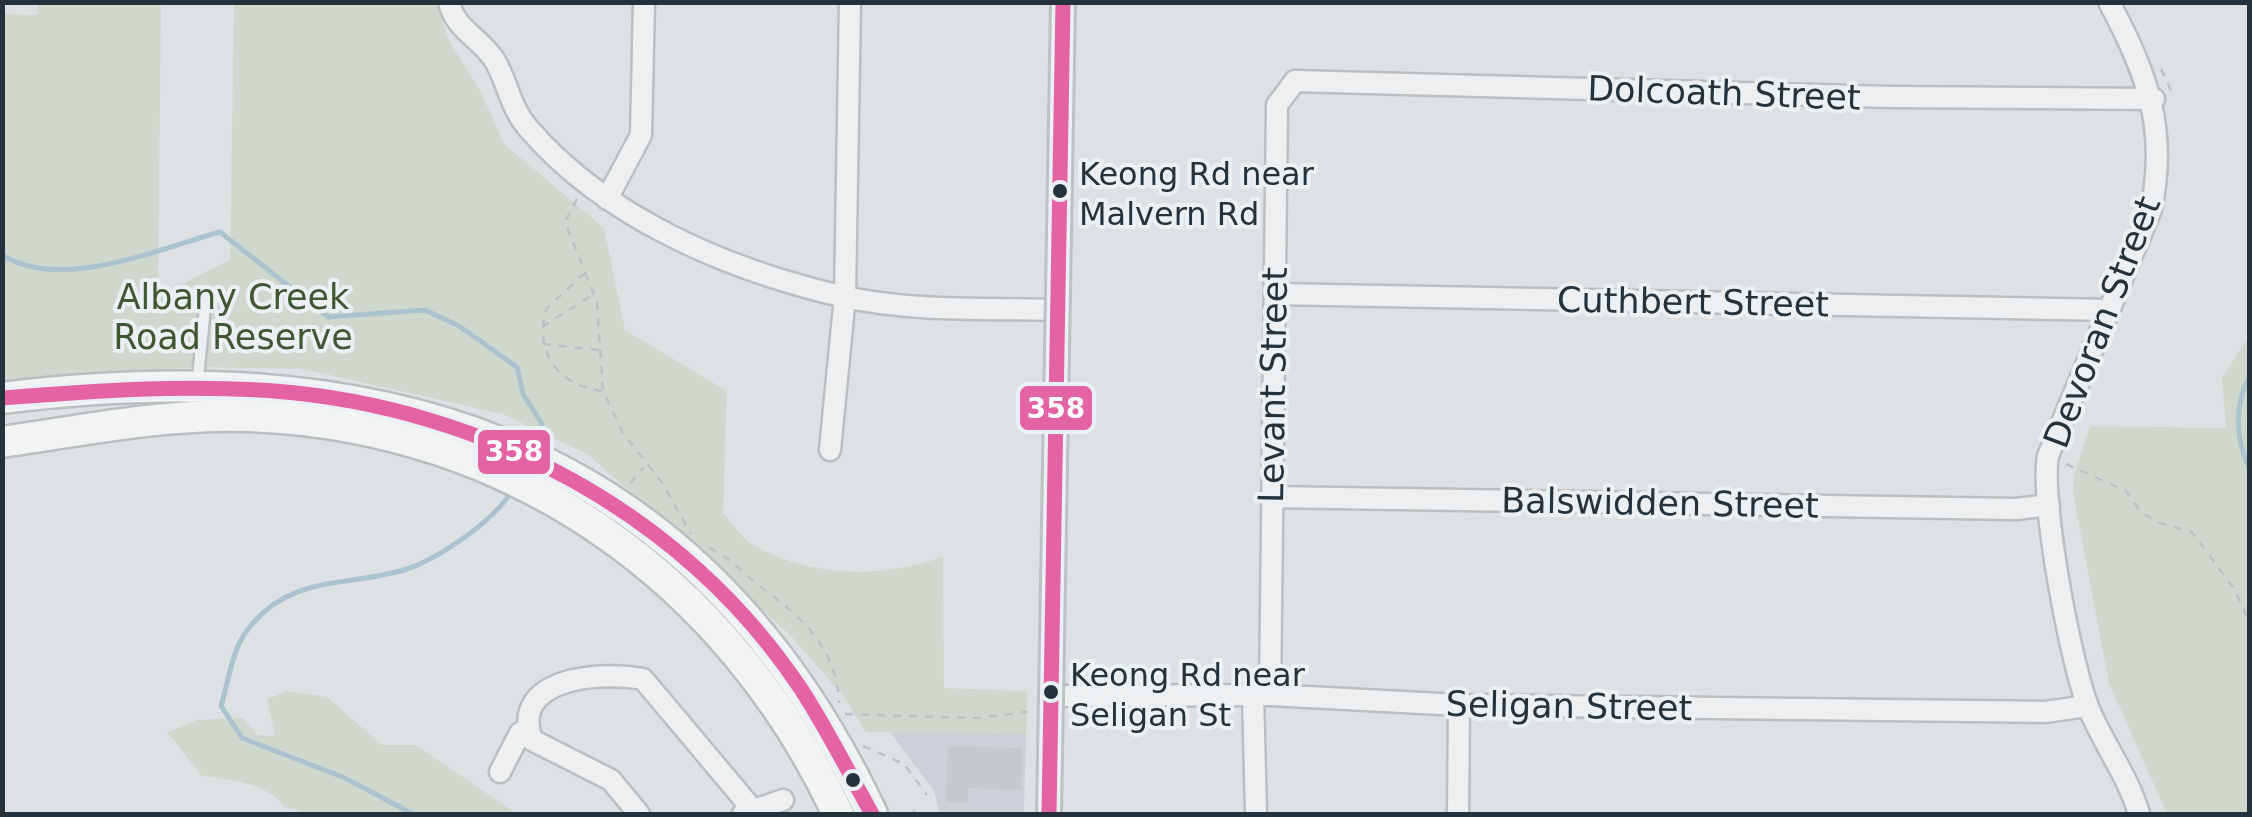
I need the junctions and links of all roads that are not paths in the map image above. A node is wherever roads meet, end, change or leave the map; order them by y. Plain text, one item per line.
1 (449, 2) edge
2 (644, 2) edge
3 (850, 2) edge
4 (1063, 2) edge
5 (2110, 2) edge
6 (1295, 81) joint
7 (2163, 103) junction
8 (607, 199) junction
9 (1275, 294) junction
10 (845, 296) junction
11 (206, 298) dead end
12 (1057, 310) junction
13 (2110, 310) junction
14 (198, 384) junction
15 (2, 398) edge
16 (193, 417) junction
17 (2, 442) edge
18 (830, 450) dead end
19 (508, 461) junction
20 (1271, 497) junction
21 (2049, 505) junction
22 (760, 655) junction
23 (1262, 695) junction
24 (1042, 703) junction
25 (1459, 705) junction
26 (2087, 706) junction
27 (528, 729) junction
28 (500, 772) dead end
29 (784, 800) dead end
30 (747, 812) edge
31 (639, 814) edge
32 (838, 814) edge
33 (872, 814) edge
34 (1049, 814) edge
35 (1256, 814) edge
36 (1458, 814) edge
37 (2139, 814) edge

1 - 8 street
2 - 8 street
3 - 10 street
4 - 12 street
5 - 7 street, Devoran Street
6 - 7 street, Dolcoath Street
6 - 9 street, Levant Street
7 - 13 street, Devoran Street
8 - 10 street
9 - 13 street, Cuthbert Street
9 - 20 street, Levant Street
10 - 12 street
10 - 18 street
11 - 14 lane
12 - 24 street
13 - 21 street, Devoran Street
14 - 15 main road
14 - 16 lane
14 - 19 main road
16 - 17 main road
16 - 19 main road
19 - 22 main road
20 - 21 street, Balswidden Street
20 - 23 street, Levant Street
21 - 26 street, Devoran Street
22 - 32 main road
22 - 33 main road
23 - 24 street, Seligan Street
23 - 25 street, Seligan Street
23 - 35 street, Levant Street
24 - 34 street
25 - 26 street, Seligan Street
25 - 36 street
26 - 37 street, Devoran Street
27 - 28 street
27 - 30 street
27 - 31 street
29 - 30 street

